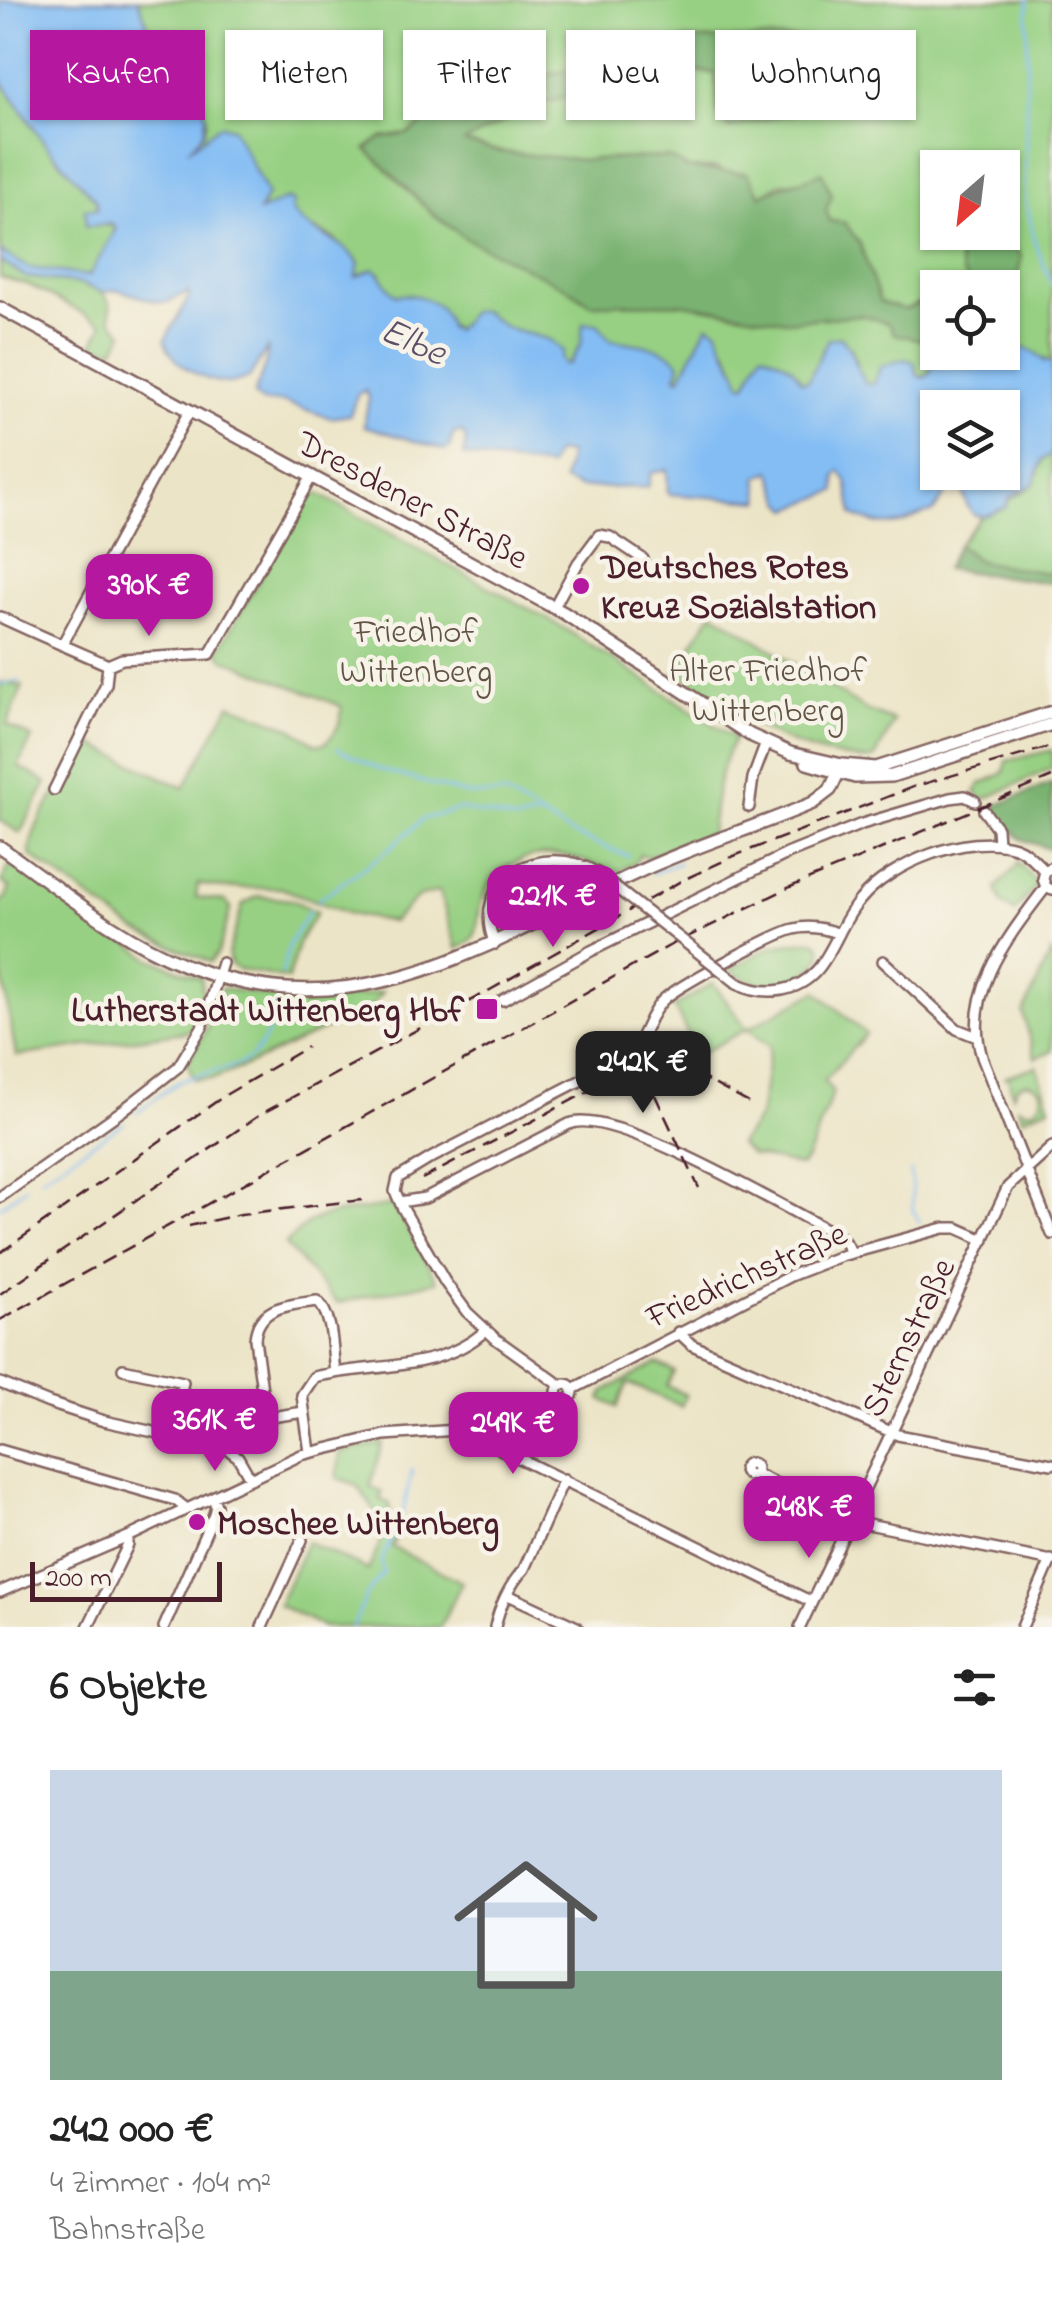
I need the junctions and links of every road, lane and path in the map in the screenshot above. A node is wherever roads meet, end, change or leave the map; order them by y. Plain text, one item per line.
1 (0, 308) edge
2 (190, 410) junction
3 (312, 476) junction
4 (643, 559) dead end
5 (554, 607) junction
6 (0, 617) edge
7 (62, 645) junction
8 (108, 669) junction
9 (1052, 712) edge
10 (1052, 724) edge
11 (994, 734) junction
12 (766, 743) junction
13 (841, 769) junction
14 (54, 790) dead end
15 (975, 801) dead end
16 (749, 807) dead end
17 (984, 811) dead end
18 (998, 844) junction
19 (0, 847) edge
20 (1049, 869) edge
21 (1049, 889) edge
22 (839, 934) junction
23 (495, 944) junction
24 (882, 960) dead end
25 (222, 963) dead end
26 (218, 977) junction
27 (503, 1000) dead end
28 (977, 1037) junction
29 (1052, 1147) edge
30 (1026, 1169) junction
31 (0, 1197) edge
32 (400, 1202) junction
33 (1052, 1234) edge
34 (984, 1240) junction
35 (852, 1252) junction
36 (486, 1330) junction
37 (678, 1332) junction
38 (124, 1369) dead end
39 (335, 1373) junction
40 (0, 1382) edge
41 (560, 1385) junction
42 (573, 1389) junction
43 (558, 1397) junction
44 (304, 1412) junction
45 (486, 1428) junction
46 (892, 1433) junction
47 (172, 1436) junction
48 (0, 1450) edge
49 (310, 1452) junction
50 (1052, 1464) edge
51 (754, 1474) dead end
52 (250, 1478) junction
53 (564, 1479) junction
54 (213, 1497) junction
55 (187, 1509) junction
56 (851, 1519) junction
57 (128, 1537) junction
58 (302, 1540) dead end
59 (1051, 1561) edge
60 (0, 1592) edge
61 (508, 1595) junction
62 (812, 1602) junction
63 (88, 1627) edge
64 (164, 1627) edge
65 (262, 1627) edge
66 (495, 1627) edge
67 (577, 1627) edge
68 (800, 1627) edge
69 (1022, 1627) edge

1 - 2 main road, Dresdener Straße
2 - 3 main road, Dresdener Straße
2 - 7 street
3 - 5 main road, Dresdener Straße
3 - 8 street
4 - 5 street
5 - 12 main road, Dresdener Straße
6 - 7 street
7 - 8 street
8 - 14 street
9 - 11 main road
10 - 11 main road
11 - 13 main road, Dresdener Straße
12 - 13 main road, Dresdener Straße
12 - 16 street
13 - 23 main road
15 - 27 street
17 - 18 street
18 - 20 street
18 - 22 street
19 - 26 main road
20 - 21 street
21 - 28 street
22 - 23 street, bridge
22 - 32 street
23 - 26 main road
24 - 28 street
25 - 26 street
26 - 31 street
28 - 30 street
29 - 30 street
30 - 33 street
30 - 34 street
32 - 35 street
32 - 36 street
34 - 35 street, Friedrichstraße
34 - 46 street, Sternstraße
35 - 37 street, Friedrichstraße
36 - 39 street
36 - 41 street
37 - 42 street, Friedrichstraße
37 - 46 street
38 - 47 street
39 - 44 street
39 - 44 street
40 - 47 street
41 - 42 street
41 - 43 street
42 - 43 street, Friedrichstraße
43 - 45 street, Friedrichstraße
44 - 49 street
45 - 49 street, Friedrichstraße
45 - 53 street
46 - 50 street
46 - 56 street, Sternstraße
47 - 52 street
48 - 55 street
49 - 52 street, Friedrichstraße
51 - 56 street
52 - 54 street, Friedrichstraße
53 - 61 street
53 - 62 street
54 - 55 street, Friedrichstraße
54 - 64 street
55 - 57 street, Friedrichstraße
56 - 59 street
56 - 62 street, Sternstraße
57 - 60 street, Friedrichstraße
57 - 63 street
58 - 65 street
59 - 69 street
61 - 66 street
61 - 67 street
62 - 68 street, Sternstraße

